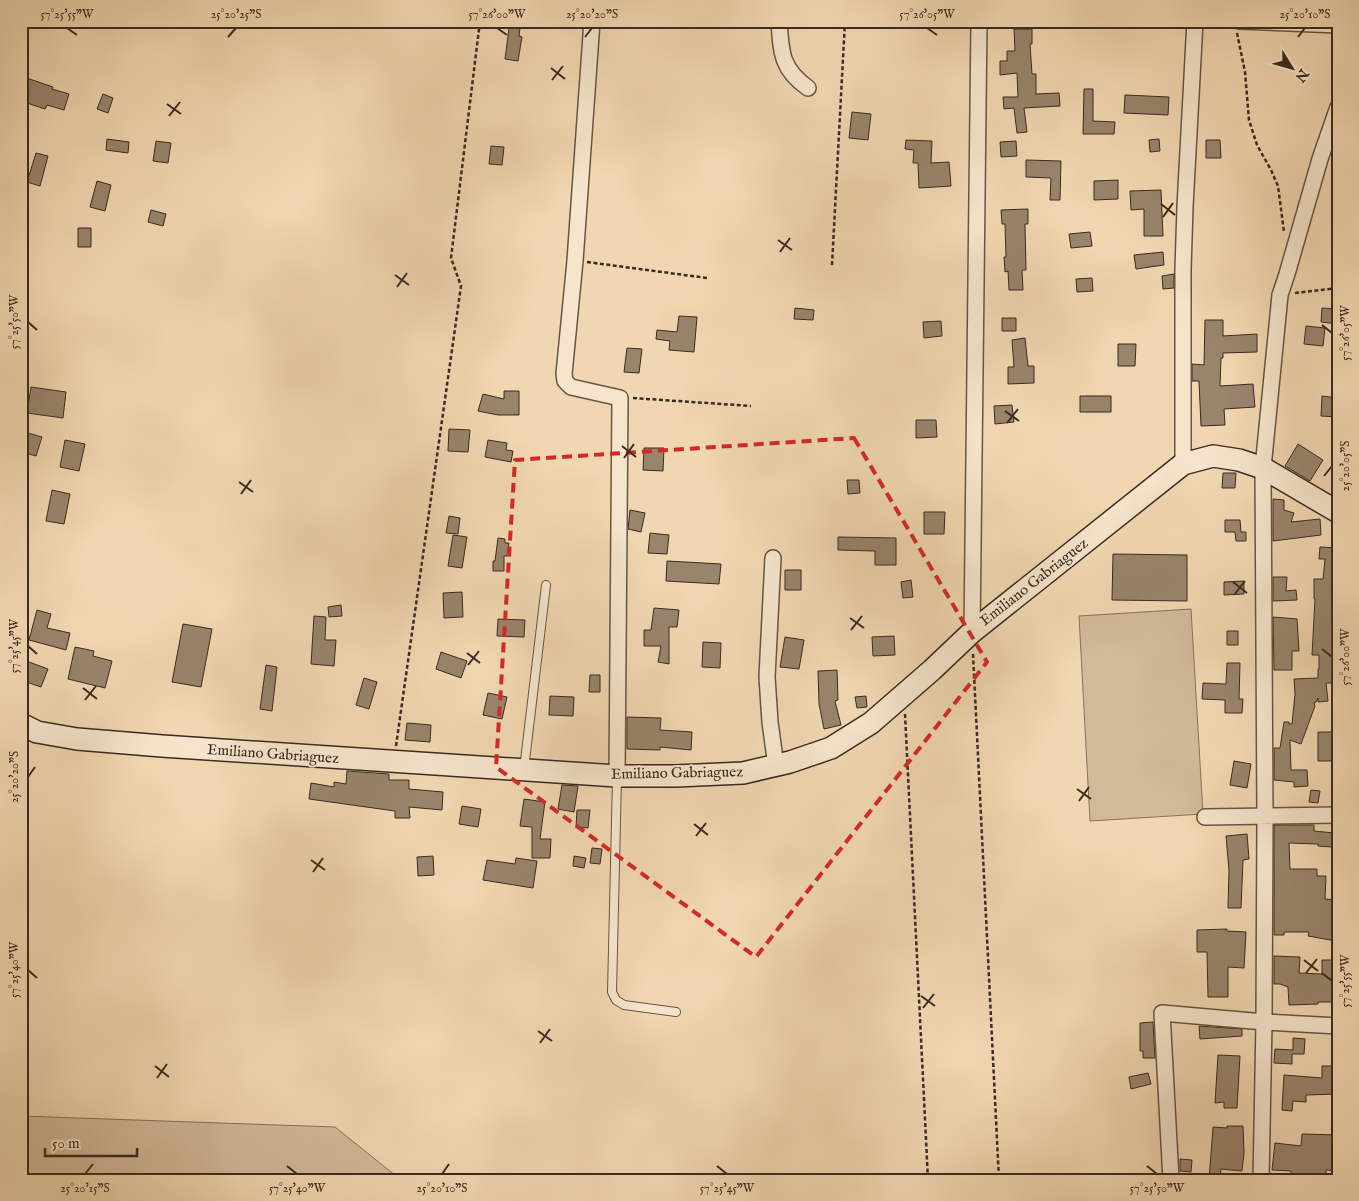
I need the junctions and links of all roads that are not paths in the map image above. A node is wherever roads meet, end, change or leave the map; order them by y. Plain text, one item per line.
1 (592, 21) edge
2 (779, 21) edge
3 (980, 21) edge
4 (1195, 21) edge
5 (1238, 25) edge
6 (1338, 26) edge
7 (808, 88) dead end
8 (1338, 107) edge
9 (1183, 464) junction
10 (1264, 468) junction
11 (1338, 512) edge
12 (773, 558) dead end
13 (546, 585) dead end
14 (972, 632) junction
15 (21, 724) edge
16 (776, 766) junction
17 (524, 770) junction
18 (617, 776) junction
19 (1338, 815) edge
20 (1205, 817) dead end
21 (1265, 817) junction
22 (676, 1012) dead end
23 (1264, 1022) junction
24 (1338, 1026) edge
25 (1171, 1180) edge
26 (1261, 1180) edge

1 - 18 street
2 - 7 street
3 - 14 street
4 - 9 street
5 - 6 street
8 - 10 street
9 - 10 main road, Emiliano Gabriaguez
9 - 14 main road, Emiliano Gabriaguez
10 - 11 main road, Emiliano Gabriaguez
10 - 21 street
12 - 16 street
13 - 17 lane
14 - 16 main road, Emiliano Gabriaguez
15 - 17 main road, Emiliano Gabriaguez
16 - 18 main road, Emiliano Gabriaguez
17 - 18 main road, Emiliano Gabriaguez
18 - 22 lane
19 - 21 street
20 - 21 street
21 - 23 street
23 - 24 street
23 - 25 street
23 - 26 street

